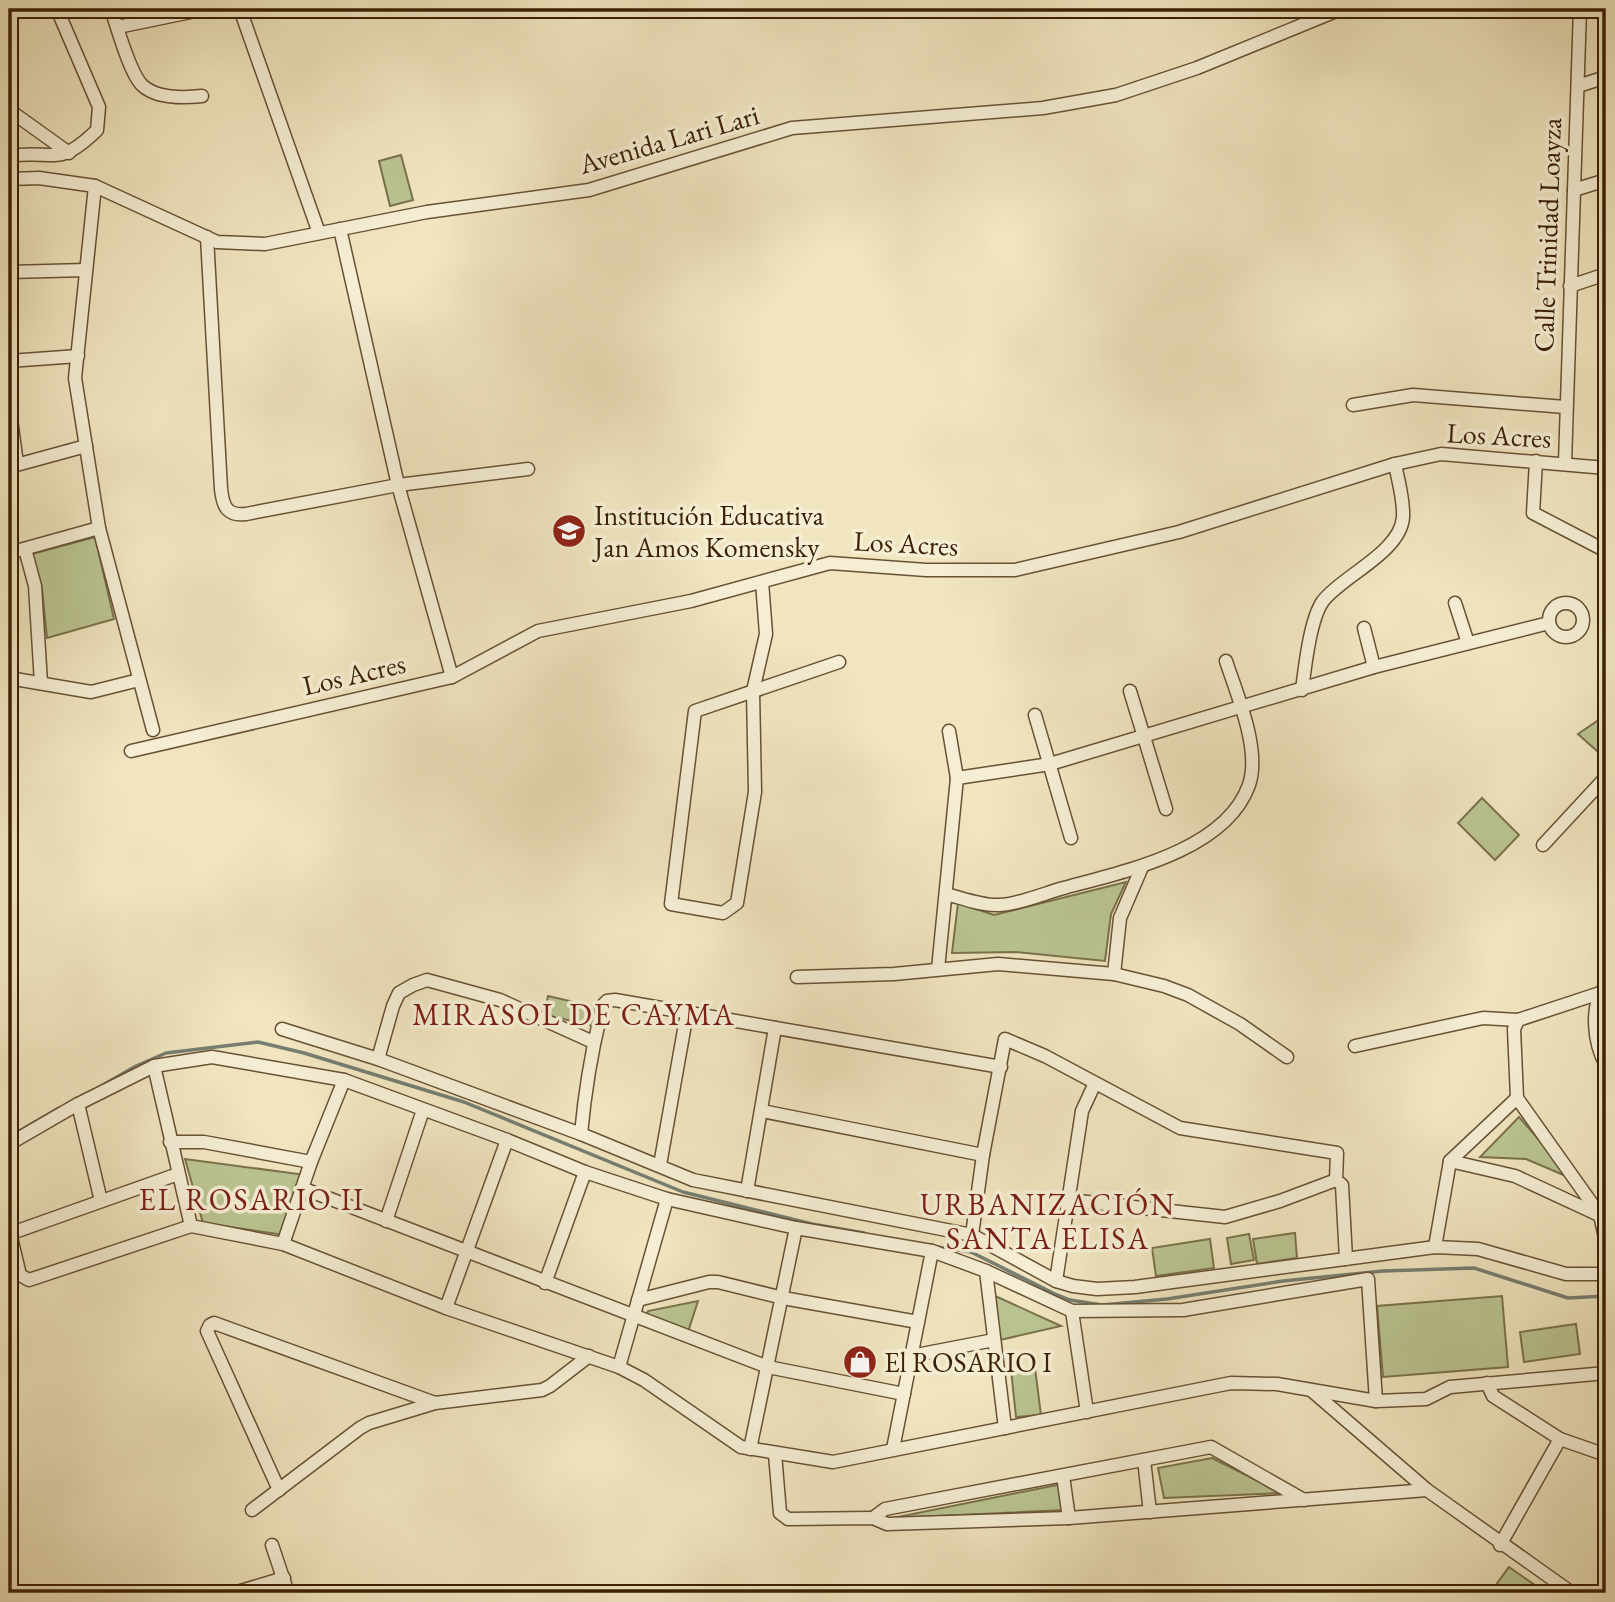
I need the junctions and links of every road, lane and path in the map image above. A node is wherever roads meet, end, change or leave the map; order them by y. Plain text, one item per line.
1 (57, 9) edge
2 (111, 9) edge
3 (205, 9) edge
4 (240, 9) edge
5 (1341, 9) edge
6 (1580, 9) edge
7 (118, 27) junction
8 (1606, 77) edge
9 (1578, 86) junction
10 (202, 96) dead end
11 (9, 110) edge
12 (69, 153) junction
13 (9, 156) edge
14 (43, 156) junction
15 (39, 178) junction
16 (9, 179) edge
17 (1606, 180) edge
18 (95, 186) junction
19 (1574, 190) junction
20 (340, 229) junction
21 (319, 233) junction
22 (207, 237) junction
23 (86, 271) junction
24 (9, 272) edge
25 (1606, 274) edge
26 (1570, 286) junction
27 (78, 356) junction
28 (9, 360) edge
29 (9, 404) edge
30 (1353, 405) dead end
31 (1565, 407) junction
32 (86, 446) junction
33 (1536, 461) junction
34 (1565, 463) junction
35 (1395, 464) junction
36 (13, 465) edge
37 (1606, 468) edge
38 (528, 470) dead end
39 (398, 485) junction
40 (99, 528) junction
41 (25, 549) junction
42 (1606, 551) edge
43 (9, 553) edge
44 (762, 582) junction
45 (1455, 603) dead end
46 (1549, 623) dead end
47 (1364, 628) dead end
48 (1468, 643) junction
49 (1226, 661) dead end
50 (839, 662) dead end
51 (1374, 667) junction
52 (452, 677) junction
53 (9, 678) edge
54 (139, 680) junction
55 (41, 683) junction
56 (1302, 690) junction
57 (753, 691) junction
58 (1130, 691) dead end
59 (1241, 708) junction
60 (1035, 715) dead end
61 (153, 730) dead end
62 (949, 731) dead end
63 (1143, 737) junction
64 (131, 751) dead end
65 (1050, 764) junction
66 (1606, 777) edge
67 (957, 778) junction
68 (1166, 809) dead end
69 (1071, 838) dead end
70 (1543, 845) dead end
71 (1142, 867) junction
72 (946, 894) junction
73 (938, 969) junction
74 (1114, 974) junction
75 (797, 977) dead end
76 (1603, 990) edge
77 (687, 1013) junction
78 (1518, 1020) junction
79 (775, 1028) junction
80 (282, 1029) dead end
81 (593, 1042) junction
82 (1355, 1046) dead end
83 (1287, 1057) dead end
84 (378, 1059) junction
85 (1606, 1065) edge
86 (154, 1066) junction
87 (1001, 1067) junction
88 (344, 1080) junction
89 (1095, 1083) junction
90 (1517, 1098) junction
91 (78, 1104) junction
92 (423, 1111) junction
93 (762, 1111) junction
94 (581, 1134) junction
95 (507, 1140) junction
96 (170, 1142) junction
97 (9, 1144) edge
98 (982, 1155) junction
99 (1450, 1161) junction
100 (312, 1162) junction
101 (660, 1165) junction
102 (585, 1172) junction
103 (178, 1174) junction
104 (1336, 1180) junction
105 (302, 1188) junction
106 (747, 1191) junction
107 (667, 1199) junction
108 (1069, 1200) junction
109 (101, 1201) junction
110 (1600, 1215) junction
111 (386, 1221) junction
112 (191, 1226) junction
113 (796, 1228) junction
114 (9, 1232) edge
115 (972, 1235) junction
116 (1606, 1242) edge
117 (283, 1244) junction
118 (1435, 1247) junction
119 (932, 1251) junction
120 (466, 1252) junction
121 (1346, 1259) junction
122 (986, 1271) junction
123 (1606, 1274) edge
124 (1056, 1281) junction
125 (545, 1283) junction
126 (783, 1298) junction
127 (638, 1300) junction
128 (446, 1308) junction
129 (1072, 1311) junction
130 (634, 1315) junction
131 (918, 1322) junction
132 (994, 1340) junction
133 (589, 1356) junction
134 (911, 1356) junction
135 (619, 1367) junction
136 (768, 1367) junction
137 (1606, 1373) edge
138 (1487, 1383) junction
139 (1311, 1390) junction
140 (904, 1394) junction
141 (1377, 1401) junction
142 (435, 1403) junction
143 (1087, 1412) junction
144 (1005, 1428) junction
145 (1560, 1439) junction
146 (750, 1449) junction
147 (893, 1449) junction
148 (775, 1454) junction
149 (1606, 1455) edge
150 (1144, 1460) junction
151 (1063, 1476) junction
152 (279, 1490) junction
153 (1427, 1490) junction
154 (1304, 1500) junction
155 (252, 1510) dead end
156 (1150, 1511) junction
157 (873, 1518) junction
158 (1069, 1518) junction
159 (272, 1545) dead end
160 (1500, 1545) junction
161 (284, 1578) junction
162 (234, 1593) edge
163 (288, 1593) edge
164 (1572, 1593) edge

1 - 12 street
2 - 7 street
3 - 7 street
4 - 21 street
5 - 20 street, Avenida Lari Lari
6 - 9 street, Calle Trinidad Loayza
7 - 10 street
8 - 9 street
9 - 19 street, Calle Trinidad Loayza
11 - 12 street
12 - 14 street
13 - 14 street
14 - 15 street
15 - 16 street, Avenida Lari Lari
15 - 18 street, Avenida Lari Lari
17 - 19 street
18 - 22 street, Avenida Lari Lari
18 - 23 street
19 - 26 street, Calle Trinidad Loayza
20 - 21 street, Avenida Lari Lari
20 - 39 street
21 - 22 street, Avenida Lari Lari
22 - 39 street
23 - 24 street
23 - 27 street
25 - 26 street
26 - 31 street, Calle Trinidad Loayza
27 - 28 street
27 - 32 street
29 - 36 street
30 - 31 street
31 - 34 street, Calle Trinidad Loayza
32 - 36 street
32 - 40 street
33 - 34 street, Los Acres
33 - 35 street, Los Acres
33 - 42 street
34 - 37 street, Los Acres
35 - 44 street, Los Acres
35 - 56 street
38 - 39 street
39 - 52 street
40 - 41 street
40 - 54 street
41 - 43 street
41 - 55 street
44 - 52 street, Los Acres
44 - 57 street
45 - 48 street
46 - 48 street
47 - 51 street
48 - 51 street
49 - 59 street
50 - 57 street
51 - 56 street
52 - 64 street, Los Acres
53 - 55 street
54 - 55 street
54 - 61 street
56 - 59 street
57 - 57 street
58 - 63 street
59 - 63 street
59 - 71 street
60 - 65 street
62 - 67 street
63 - 65 street
63 - 68 street
65 - 67 street
65 - 69 street
66 - 70 street
67 - 72 street
71 - 72 street
71 - 74 street
72 - 73 street
73 - 74 street
73 - 75 street
74 - 83 street
76 - 78 street
76 - 85 street
77 - 79 street
77 - 81 street
77 - 101 street
78 - 82 street
78 - 90 street
79 - 87 street
79 - 93 street
80 - 84 street
81 - 84 street
81 - 94 street
84 - 94 street
86 - 88 street
86 - 91 street
86 - 96 street
87 - 89 street
87 - 98 street
88 - 92 street
88 - 100 street
89 - 104 street
89 - 108 street
90 - 99 street
90 - 110 street
91 - 97 street
91 - 109 street
92 - 95 street
92 - 111 street
93 - 98 street
93 - 106 street
94 - 101 street
95 - 102 street
95 - 120 street
96 - 100 street
96 - 103 street
98 - 115 street
99 - 110 street
99 - 118 street
100 - 105 street
101 - 106 street
102 - 107 street
102 - 125 street
103 - 109 street
103 - 112 street
104 - 108 street
104 - 121 street
105 - 111 street
105 - 117 street
106 - 115 street
107 - 113 street
107 - 127 street
108 - 124 street
109 - 114 street
110 - 116 street
111 - 120 street
112 - 114 street
112 - 117 street
113 - 119 street
113 - 126 street
115 - 124 street
117 - 128 street
118 - 121 street
118 - 123 street
119 - 122 street
119 - 131 street
120 - 125 street
120 - 128 street
121 - 124 street
122 - 129 street
122 - 132 street
125 - 130 street
126 - 127 street
126 - 131 street
126 - 136 street
127 - 130 street
128 - 133 street
129 - 141 street
129 - 143 street
130 - 135 street
130 - 136 street
131 - 134 street
132 - 134 street
132 - 144 street
133 - 135 street
133 - 142 street
134 - 140 street
135 - 146 street
136 - 140 street
136 - 146 street
137 - 138 street
138 - 141 street
138 - 145 street
139 - 141 street
139 - 143 street
139 - 153 street
140 - 147 street
142 - 152 street
142 - 152 street
143 - 144 street
144 - 147 street
145 - 149 street
145 - 160 street
146 - 148 street
147 - 148 street
148 - 157 street
150 - 151 street
150 - 154 street
150 - 156 street
151 - 157 street
151 - 158 street
152 - 155 street
153 - 154 street
153 - 160 street
154 - 156 street
156 - 158 street
157 - 158 street
159 - 161 street
160 - 164 street
161 - 162 street
161 - 163 street

